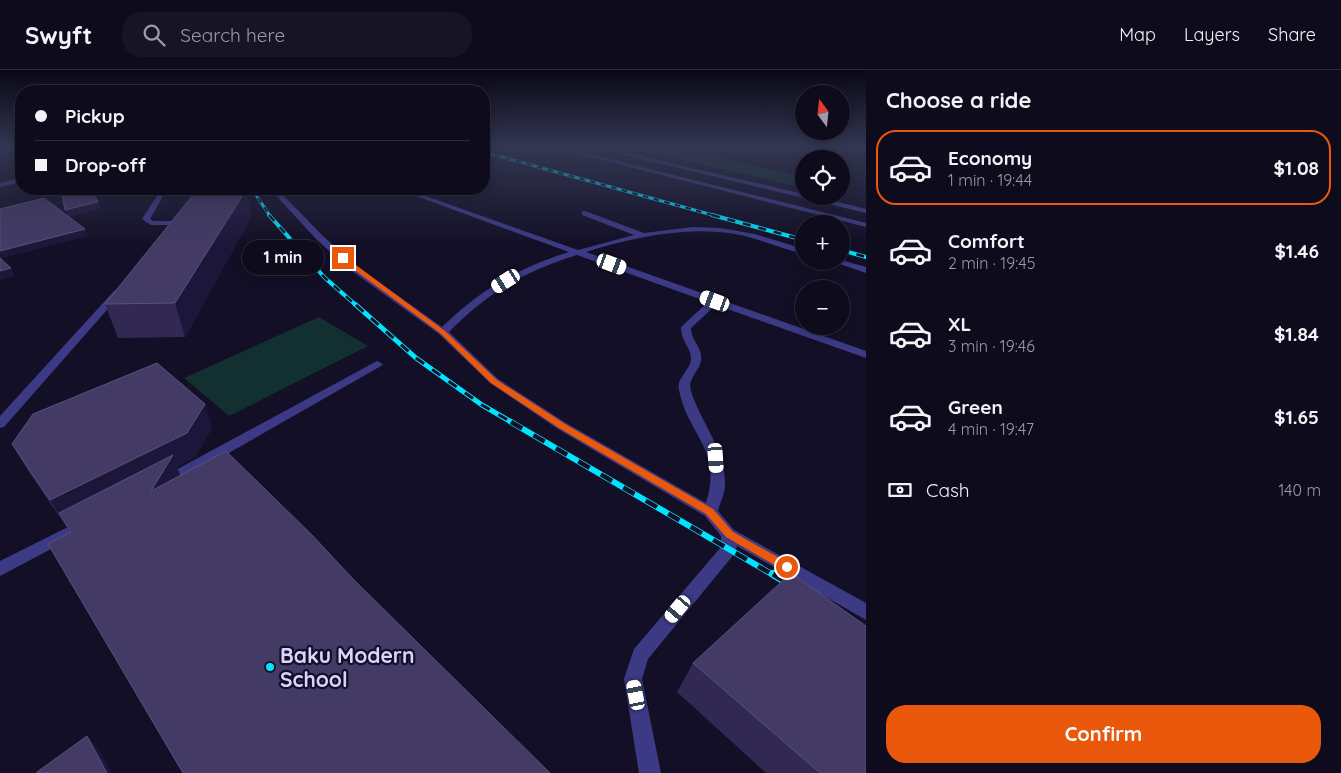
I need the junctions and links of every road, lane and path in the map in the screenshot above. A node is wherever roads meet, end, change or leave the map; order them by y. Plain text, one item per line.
1 (681, 179) edge
2 (732, 179) edge
3 (15, 181) edge
4 (0, 185) edge
5 (795, 194) edge
6 (160, 195) edge
7 (279, 195) edge
8 (417, 195) edge
9 (841, 205) edge
10 (866, 211) edge
11 (585, 213) dead end
12 (175, 223) edge
13 (866, 225) edge
14 (644, 236) junction
15 (795, 250) edge
16 (578, 252) junction
17 (850, 265) edge
18 (866, 270) edge
19 (125, 284) edge
20 (715, 301) junction
21 (442, 332) junction
22 (866, 355) edge
23 (378, 364) dead end
24 (0, 424) edge
25 (157, 486) edge
26 (710, 512) junction
27 (96, 518) edge
28 (729, 534) junction
29 (0, 569) edge
30 (866, 612) edge
31 (650, 773) edge

1 - 13 street
2 - 5 street
3 - 4 street
6 - 12 street
7 - 21 street
8 - 16 street
9 - 10 street
11 - 14 street
14 - 15 street
14 - 16 street
16 - 20 street
16 - 21 street
17 - 18 street
19 - 24 street
20 - 22 street
20 - 26 street
21 - 26 street
23 - 25 street
26 - 28 street
27 - 29 street
28 - 30 street
28 - 31 street

